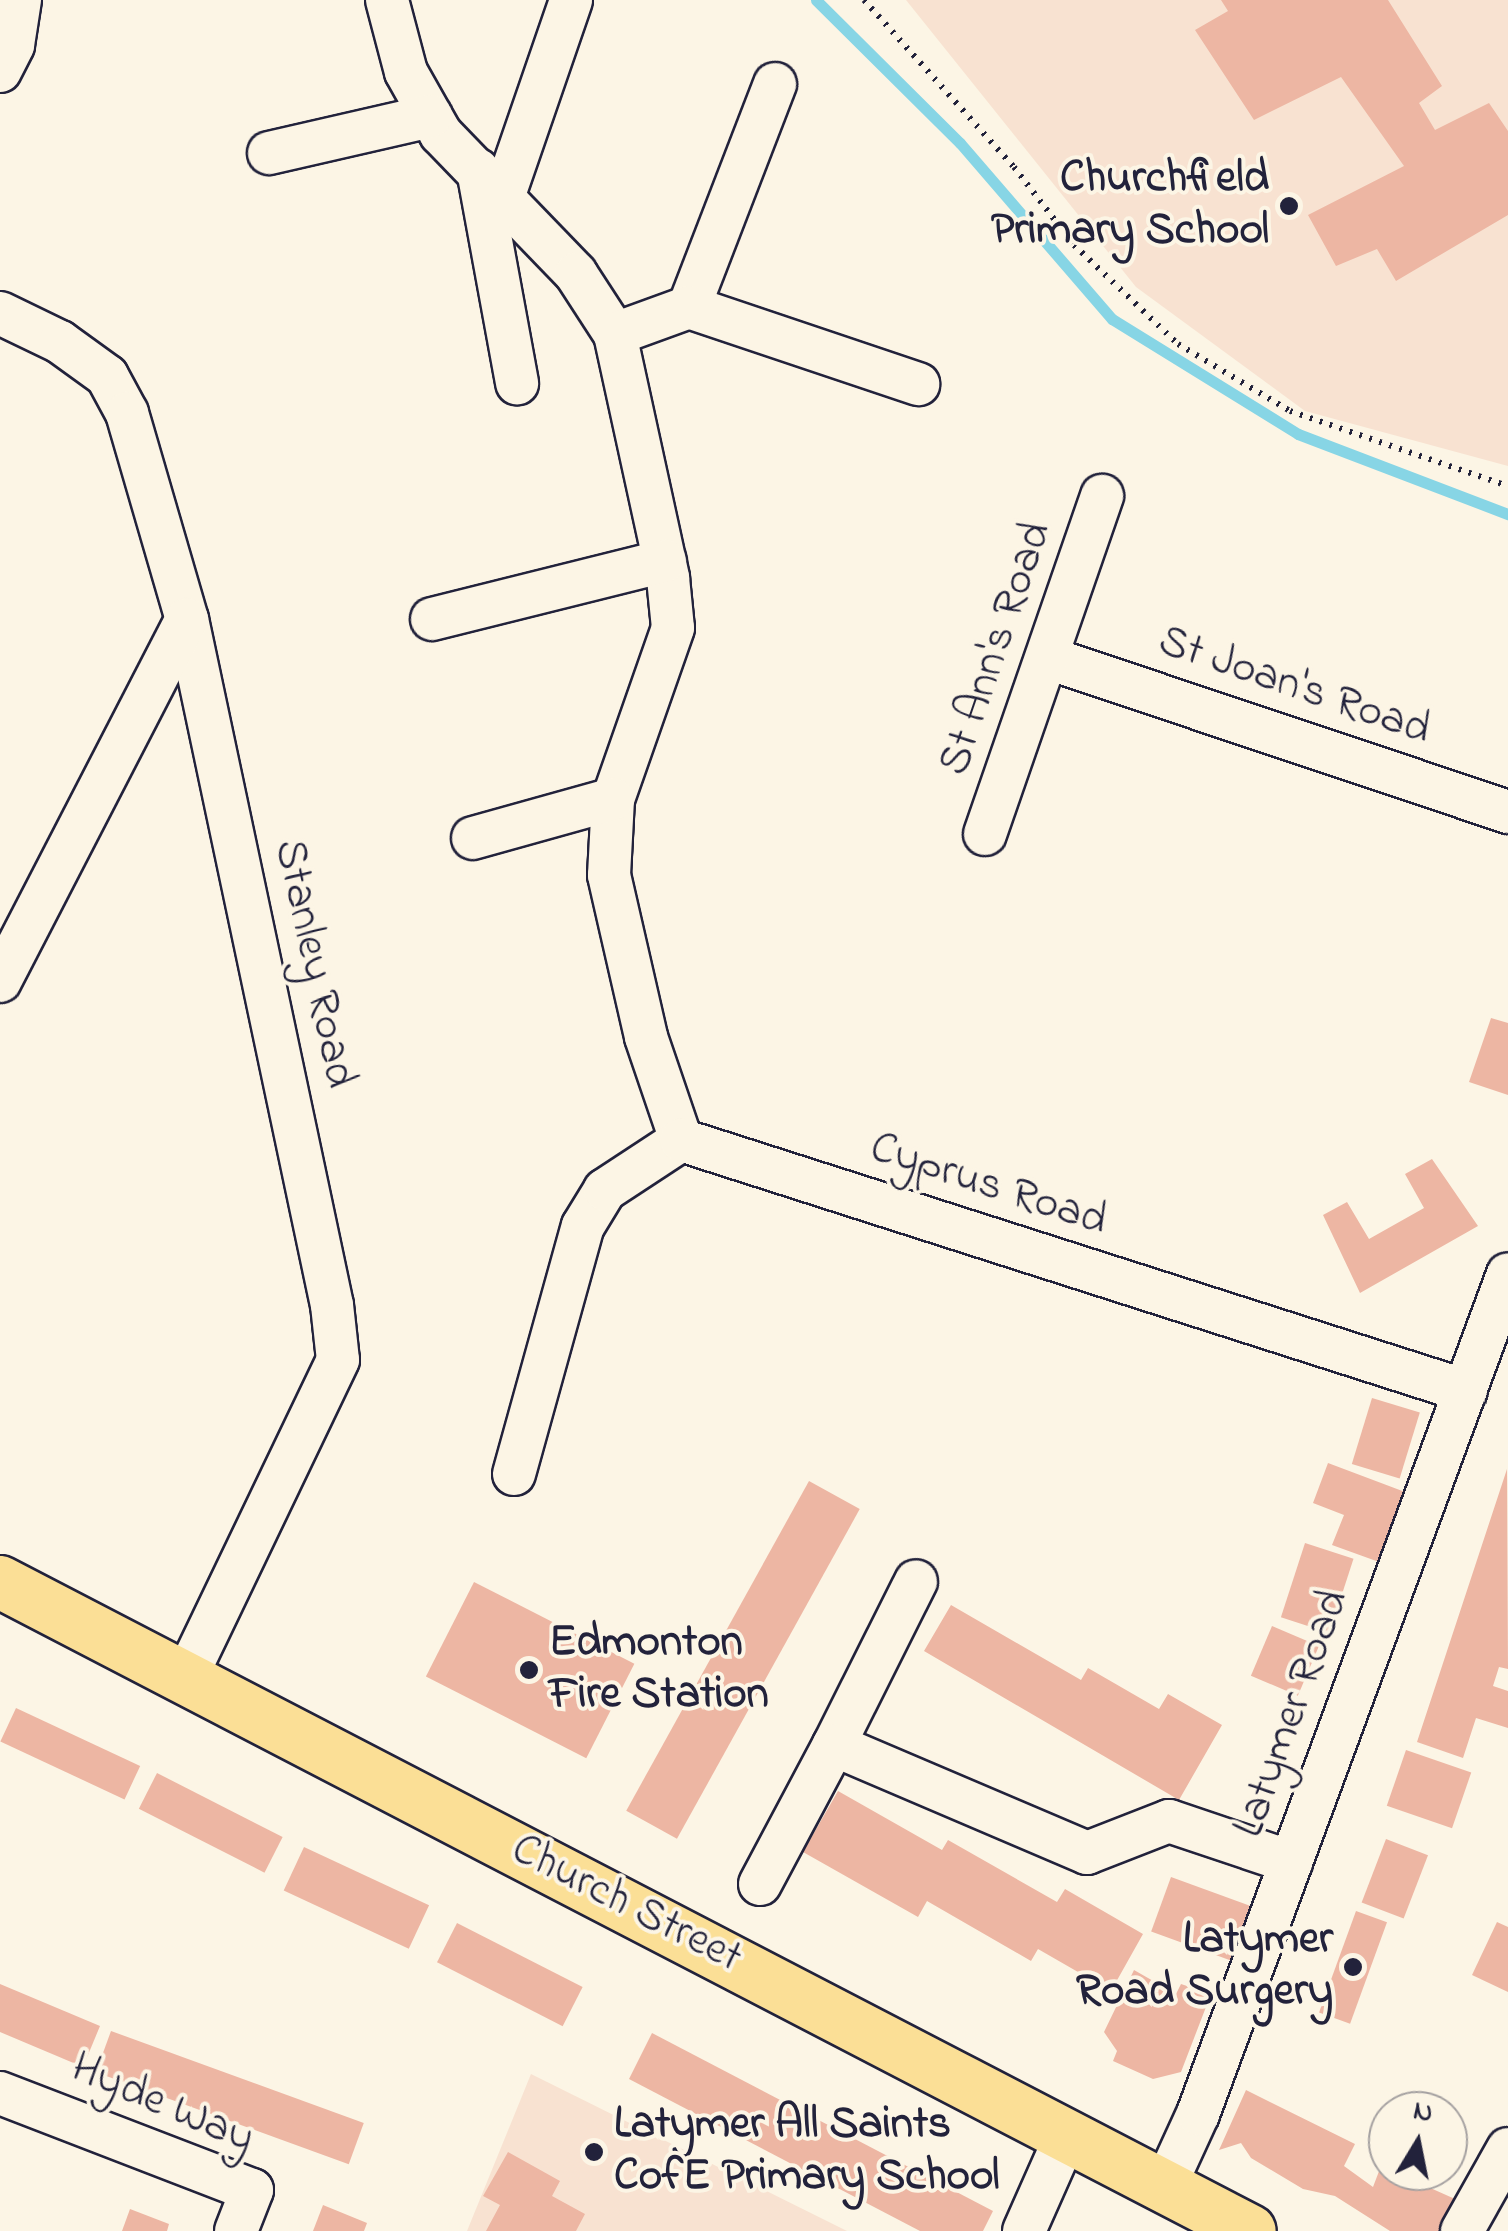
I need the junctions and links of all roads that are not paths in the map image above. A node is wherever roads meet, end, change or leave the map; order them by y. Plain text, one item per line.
1 (20, 0) edge
2 (388, 0) edge
3 (571, 0) edge
4 (0, 71) edge
5 (775, 84) dead end
6 (431, 116) junction
7 (269, 153) dead end
8 (491, 182) junction
9 (690, 307) junction
10 (0, 313) edge
11 (615, 334) junction
12 (517, 383) dead end
13 (918, 384) dead end
14 (1102, 496) dead end
15 (665, 561) junction
16 (187, 619) junction
17 (432, 619) dead end
18 (1048, 658) junction
19 (613, 800) junction
20 (1508, 812) edge
21 (985, 834) dead end
22 (473, 838) dead end
23 (0, 981) edge
24 (680, 1140) junction
25 (1508, 1274) edge
26 (1466, 1391) junction
27 (514, 1474) dead end
28 (916, 1581) dead end
29 (5, 1596) edge
30 (186, 1677) junction
31 (834, 1745) junction
32 (1291, 1862) junction
33 (760, 1884) dead end
34 (0, 2093) edge
35 (1067, 2134) junction
36 (1508, 2149) edge
37 (1165, 2186) junction
38 (236, 2231) edge
39 (1024, 2231) edge
40 (1250, 2231) edge
41 (1462, 2231) edge

1 - 4 street
2 - 6 street
3 - 8 street
5 - 9 street
6 - 7 street
6 - 8 street
8 - 11 street
8 - 12 street
9 - 11 street
9 - 13 street
10 - 16 street, Stanley Road
11 - 15 street
14 - 18 street, St Ann's Road
15 - 17 street
15 - 19 street
16 - 23 street
16 - 30 street, Stanley Road
18 - 20 street, St Joan's Road
18 - 21 street, St Ann's Road
19 - 22 street
19 - 24 street
24 - 26 street, Cyprus Road
24 - 27 street
25 - 26 street, Latymer Road
26 - 32 street, Latymer Road
28 - 31 street
29 - 30 main road, Church Street
30 - 35 main road, Church Street
31 - 32 street
31 - 33 street
32 - 37 street, Latymer Road
34 - 38 street, Hyde Way
35 - 37 main road, Church Street
35 - 39 street
36 - 41 street
37 - 40 main road, Church Street

